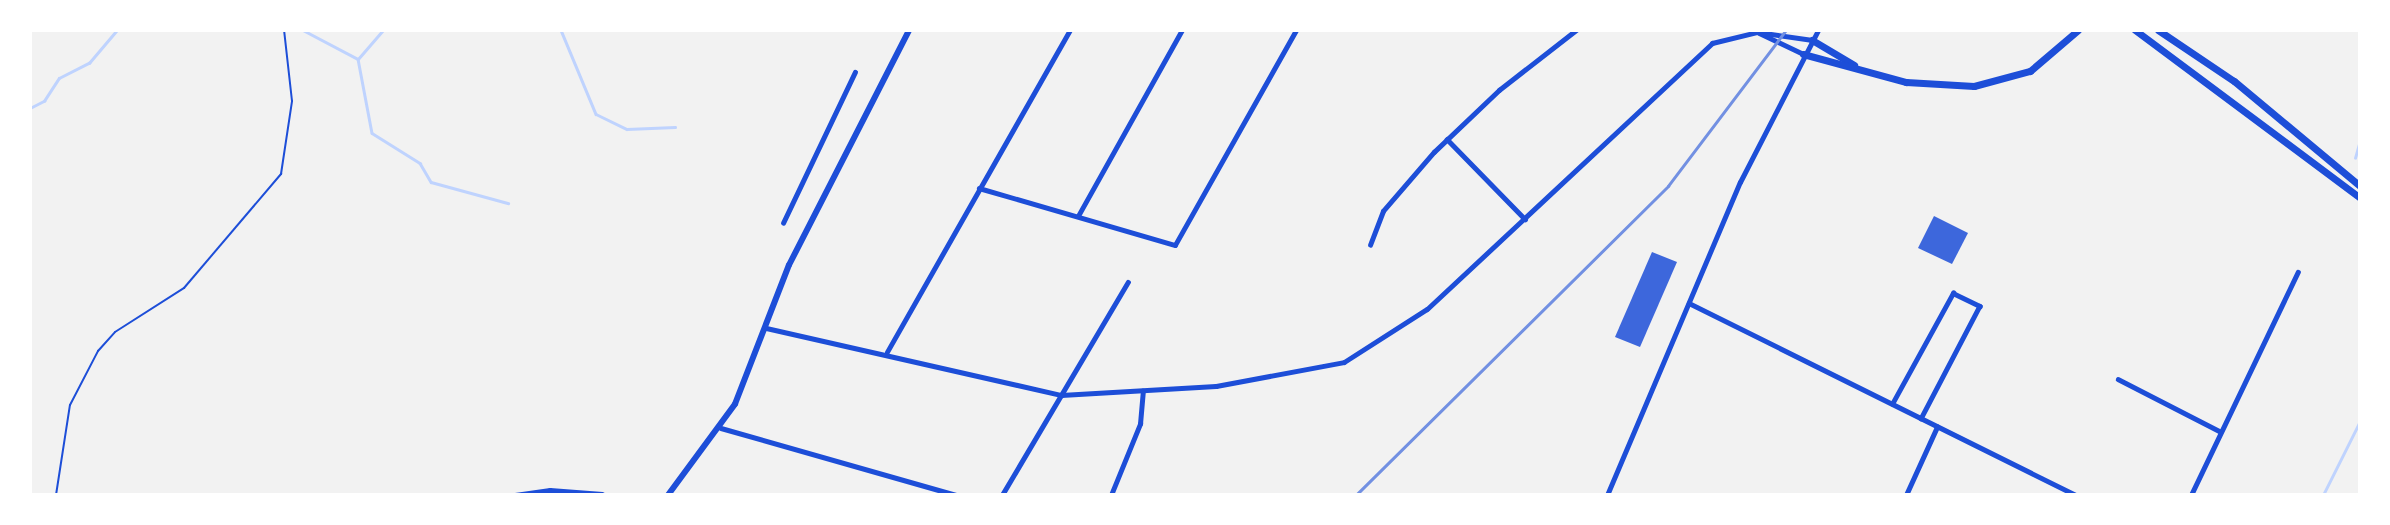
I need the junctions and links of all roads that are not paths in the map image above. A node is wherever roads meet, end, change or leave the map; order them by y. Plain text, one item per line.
1 (909, 30) edge
2 (1070, 30) edge
3 (1182, 30) edge
4 (1296, 30) edge
5 (1576, 30) edge
6 (1818, 30) edge
7 (2071, 30) edge
8 (2078, 30) edge
9 (2135, 30) edge
10 (2160, 30) edge
11 (1757, 32) junction
12 (1812, 40) junction
13 (2060, 47) junction
14 (1803, 54) junction
15 (1867, 71) junction
16 (855, 72) dead end
17 (1447, 139) junction
18 (2360, 186) edge
19 (979, 188) junction
20 (2360, 198) edge
21 (1078, 216) junction
22 (1526, 219) junction
23 (783, 223) dead end
24 (1370, 245) dead end
25 (2298, 272) dead end
26 (1128, 282) dead end
27 (1689, 303) junction
28 (766, 328) junction
29 (887, 352) junction
30 (2118, 379) dead end
31 (1143, 391) junction
32 (1060, 395) junction
33 (1892, 404) junction
34 (1921, 419) junction
35 (1937, 427) junction
36 (721, 428) junction
37 (2219, 431) junction
38 (602, 494) edge
39 (515, 495) edge
40 (668, 495) edge
41 (956, 495) edge
42 (1002, 495) edge
43 (1111, 495) edge
44 (1607, 495) edge
45 (1906, 495) edge
46 (2076, 495) edge
47 (2191, 495) edge

1 - 28 main road
2 - 19 street
3 - 21 street
4 - 21 street
5 - 17 street
6 - 12 street
7 - 13 highway
8 - 13 highway
9 - 20 highway
10 - 18 highway
11 - 12 street
11 - 14 street
11 - 22 street
12 - 14 street
12 - 15 highway
13 - 15 highway
14 - 15 highway
14 - 27 street
16 - 23 street
17 - 22 street
17 - 24 street
19 - 21 street
19 - 29 street
22 - 31 street
25 - 37 street
26 - 32 street
27 - 33 street
27 - 44 street
28 - 29 street
28 - 36 main road
29 - 32 street
30 - 37 street
31 - 32 street
31 - 43 street
32 - 42 street
33 - 34 street
33 - 34 street
34 - 35 street
35 - 45 street
35 - 46 street
36 - 40 main road
36 - 41 street
37 - 47 street
38 - 39 street

